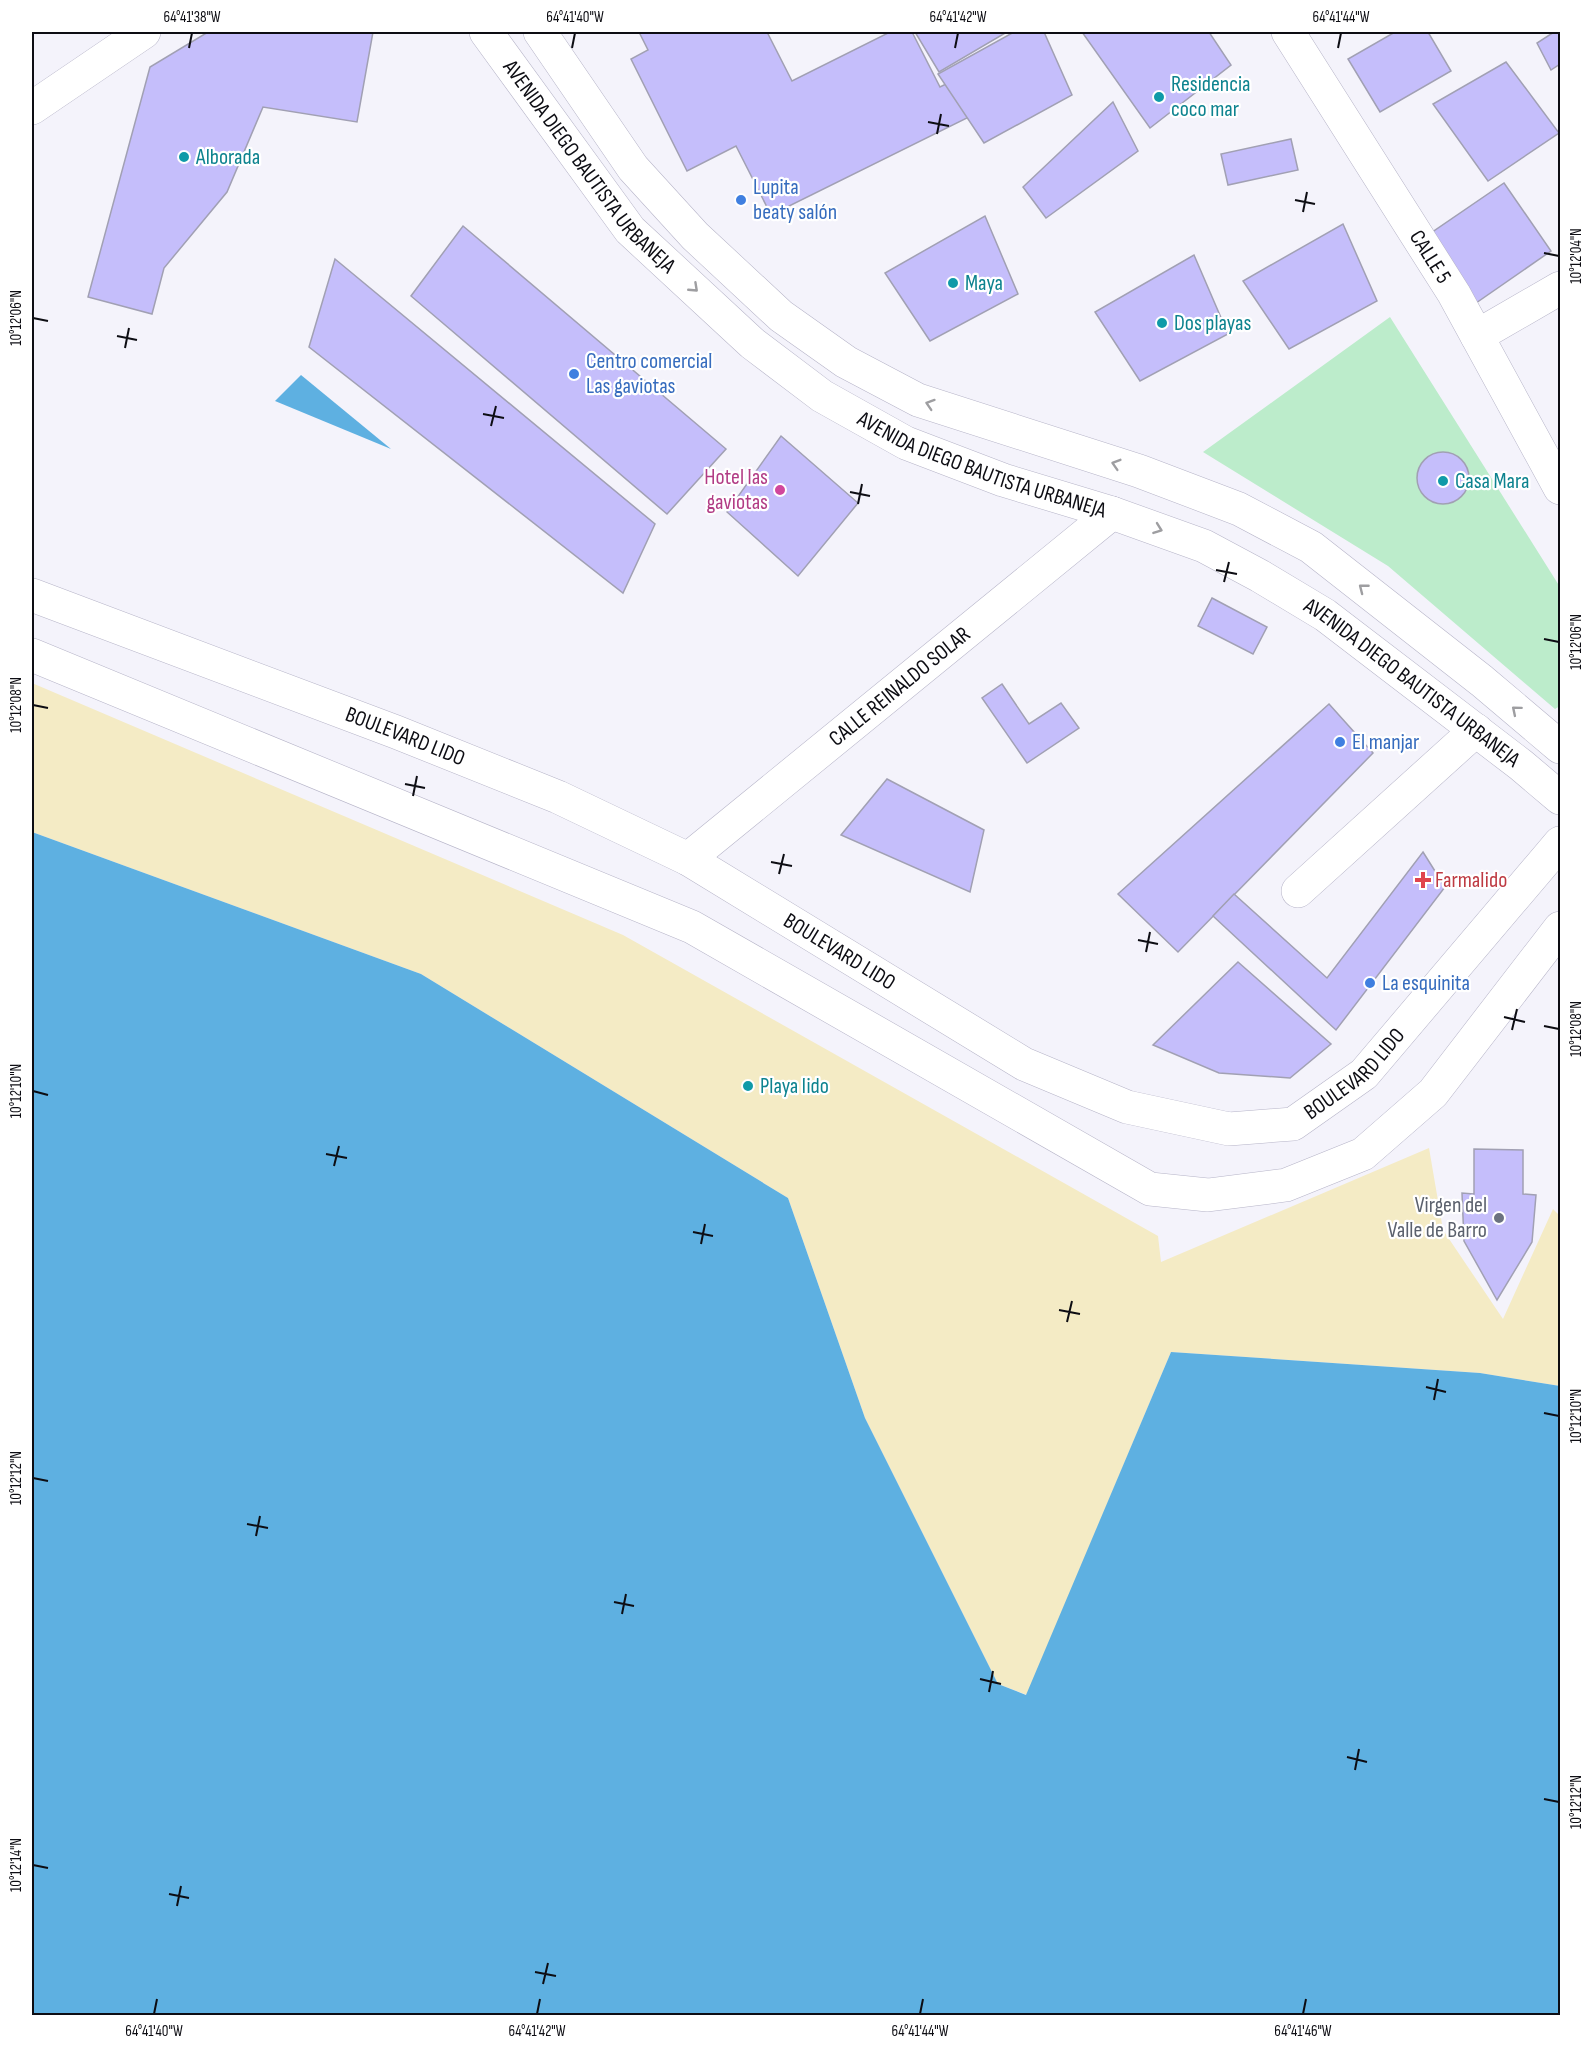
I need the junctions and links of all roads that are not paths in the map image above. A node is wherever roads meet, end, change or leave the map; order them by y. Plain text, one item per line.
1 (144, 32) edge
2 (486, 32) edge
3 (540, 32) edge
4 (1288, 32) edge
5 (32, 108) edge
6 (1560, 288) edge
7 (1477, 336) junction
8 (1560, 488) edge
9 (1112, 513) junction
10 (32, 595) edge
11 (32, 655) edge
12 (1476, 730) junction
13 (1560, 747) edge
14 (1560, 798) edge
15 (1560, 843) edge
16 (688, 859) junction
17 (1298, 891) dead end
18 (1560, 928) edge

1 - 5 street
2 -> 9 street, AVENIDA DIEGO BAUTISTA URBANEJA
13 -> 3 street, AVENIDA DIEGO BAUTISTA URBANEJA
4 - 7 street, CALLE 5
6 - 7 street
7 - 8 street, CALLE 5
9 -> 12 street, AVENIDA DIEGO BAUTISTA URBANEJA
9 - 16 street, CALLE REINALDO SOLAR
10 - 16 street, BOULEVARD LIDO
11 - 18 street
12 - 14 street, AVENIDA DIEGO BAUTISTA URBANEJA
12 - 17 street
15 - 16 street, BOULEVARD LIDO

